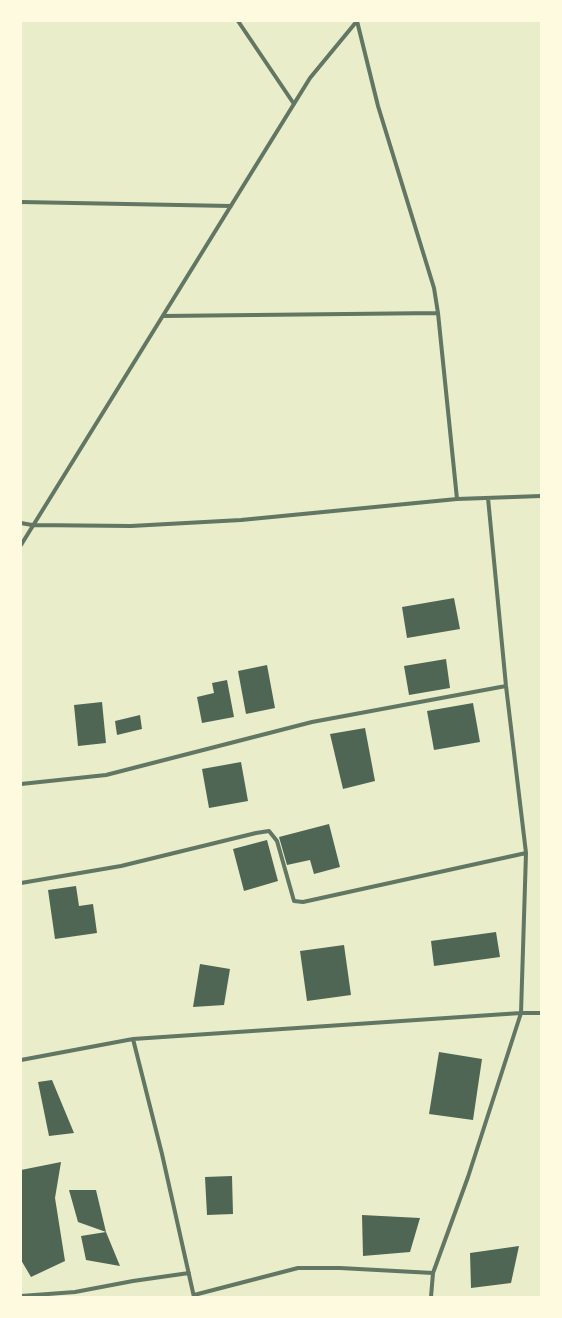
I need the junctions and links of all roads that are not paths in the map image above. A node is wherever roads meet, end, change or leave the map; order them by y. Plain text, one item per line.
1 (238, 21) edge
2 (357, 21) edge
3 (294, 104) junction
4 (21, 202) edge
5 (231, 206) junction
6 (438, 313) junction
7 (163, 316) junction
8 (541, 496) edge
9 (488, 498) junction
10 (457, 499) junction
11 (21, 523) edge
12 (32, 525) junction
13 (21, 544) edge
14 (506, 686) junction
15 (21, 784) edge
16 (526, 853) junction
17 (21, 883) edge
18 (521, 1013) junction
19 (541, 1013) edge
20 (133, 1039) junction
21 (21, 1060) edge
22 (188, 1273) junction
23 (433, 1273) junction
24 (21, 1296) edge
25 (194, 1296) edge
26 (431, 1297) edge

1 - 3 street
2 - 3 street
2 - 6 street
3 - 5 street
4 - 5 street
5 - 7 street
6 - 7 street
6 - 10 street
7 - 12 street
8 - 9 street
9 - 10 street
9 - 14 street
10 - 12 street
11 - 12 street
12 - 13 street
14 - 15 street
14 - 16 street
16 - 17 street
16 - 18 street
18 - 19 street
18 - 20 street
18 - 23 street
20 - 21 street
20 - 22 street
22 - 24 street
22 - 25 street
23 - 25 street
23 - 26 street

